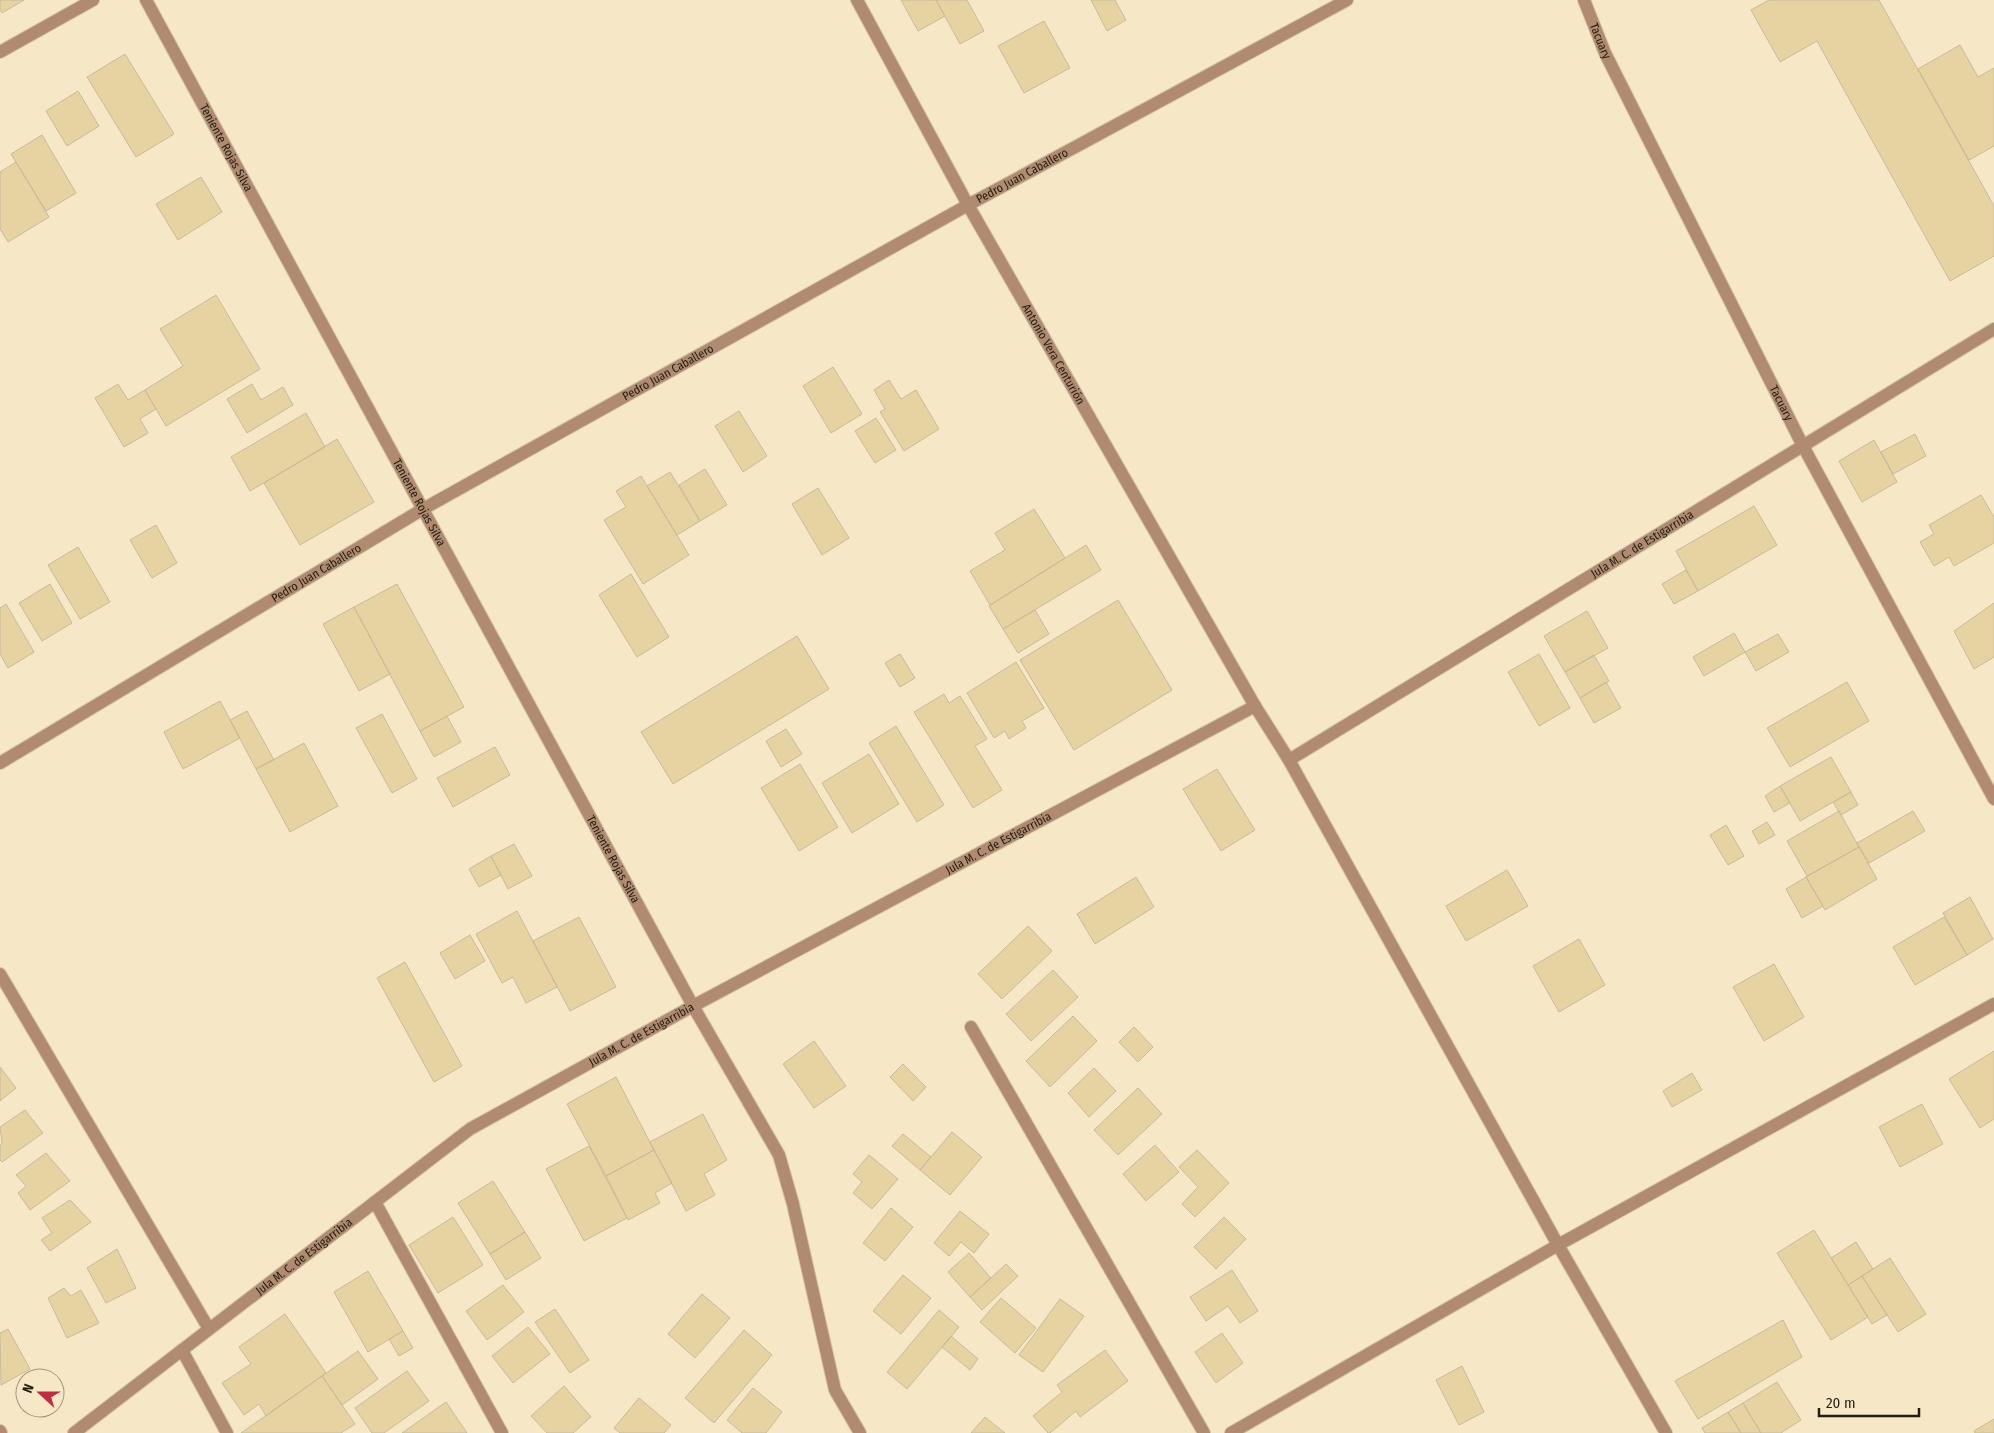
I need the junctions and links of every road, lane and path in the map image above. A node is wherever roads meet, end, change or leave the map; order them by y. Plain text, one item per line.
1 (94, 0) edge
2 (146, 0) edge
3 (857, 0) edge
4 (1347, 0) edge
5 (1584, 0) edge
6 (0, 52) edge
7 (968, 205) junction
8 (1994, 329) edge
9 (1803, 446) junction
10 (422, 508) junction
11 (1255, 706) junction
12 (1289, 760) junction
13 (0, 763) edge
14 (1994, 799) edge
15 (0, 974) edge
16 (1994, 1004) edge
17 (693, 1006) junction
18 (971, 1028) dead end
19 (375, 1202) junction
20 (1558, 1245) junction
21 (209, 1329) junction
22 (182, 1350) junction
23 (74, 1433) edge
24 (227, 1433) edge
25 (502, 1433) edge
26 (860, 1433) edge
27 (1204, 1433) edge
28 (1231, 1433) edge
29 (1666, 1433) edge

1 - 6 street
2 - 10 street, Teniente Rojas Silva
3 - 7 street, Antonio Vera Centurión
4 - 7 street, Pedro Juan Caballero
5 - 9 street, Tacuary
7 - 10 street, Pedro Juan Caballero
7 - 11 street, Antonio Vera Centurión
8 - 9 street, Jula M. C. de Estigarribia
9 - 12 street, Jula M. C. de Estigarribia
9 - 14 street, Tacuary
10 - 13 street, Pedro Juan Caballero
10 - 17 street, Teniente Rojas Silva
11 - 12 street, Antonio Vera Centurión
11 - 17 street, Jula M. C. de Estigarribia
12 - 20 street, Antonio Vera Centurión
15 - 21 street
16 - 20 street
17 - 19 street, Jula M. C. de Estigarribia
17 - 26 street, Teniente Rojas Silva
18 - 27 street
19 - 21 street, Jula M. C. de Estigarribia
19 - 25 street
20 - 28 street
20 - 29 street, Antonio Vera Centurión
21 - 22 street, Jula M. C. de Estigarribia
22 - 23 street, Jula M. C. de Estigarribia
22 - 24 street

